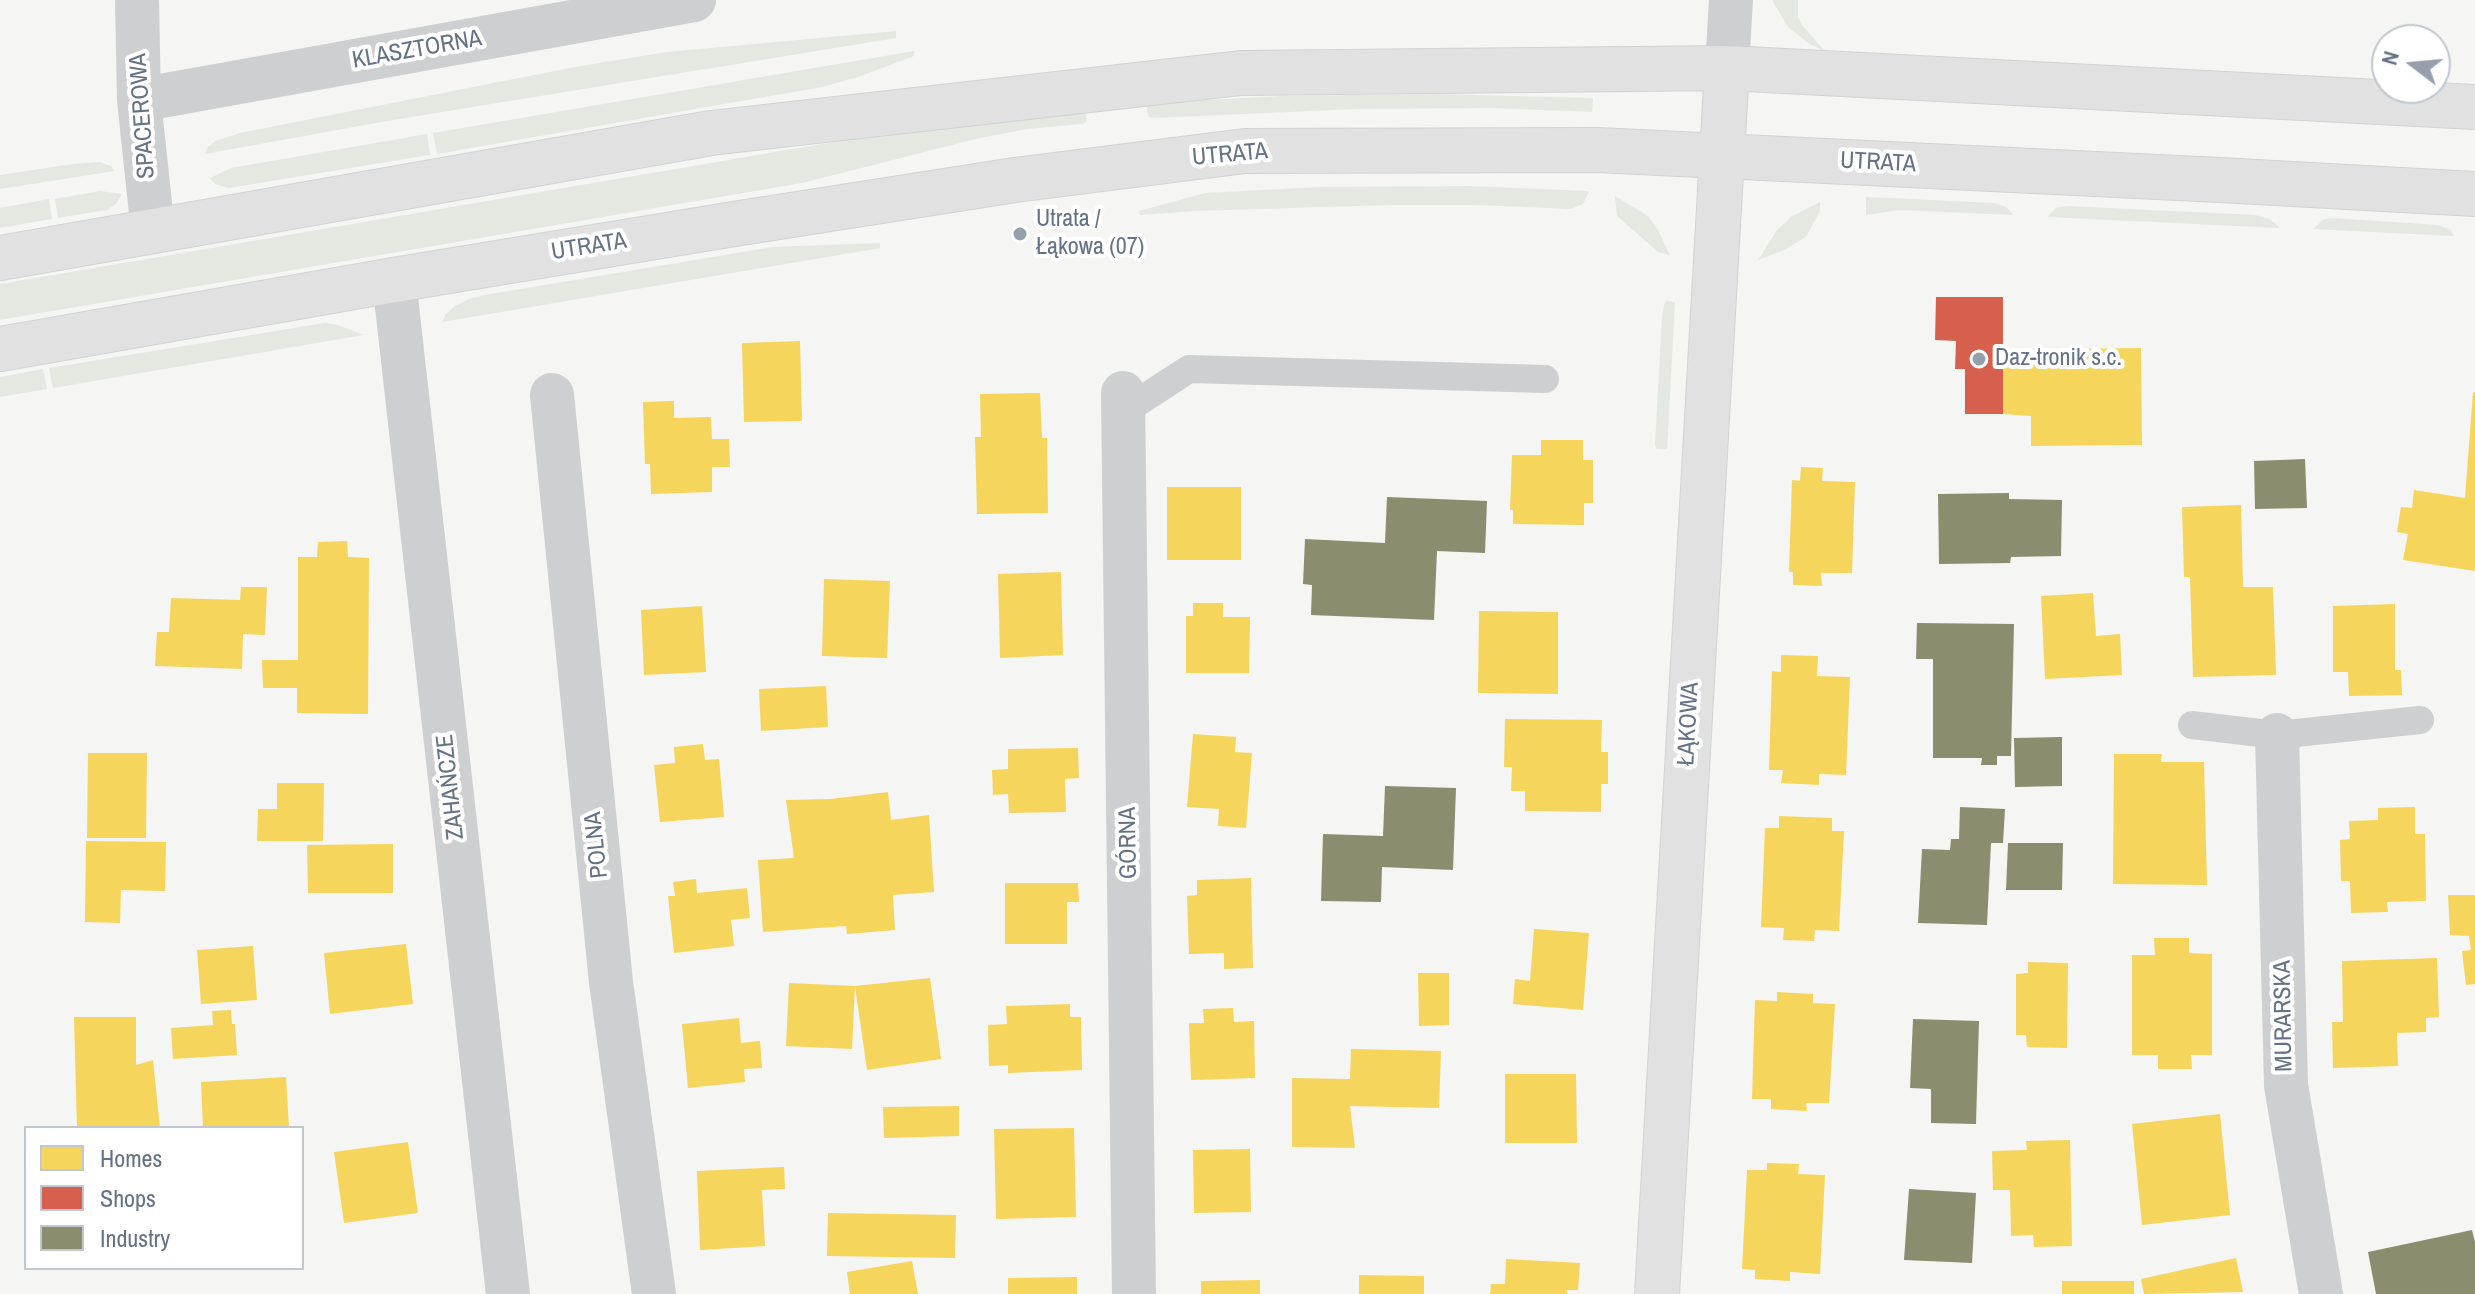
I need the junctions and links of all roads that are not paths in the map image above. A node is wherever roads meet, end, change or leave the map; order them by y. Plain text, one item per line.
1 (137, 0) edge
2 (694, 0) edge
3 (1731, 0) edge
4 (1727, 68) junction
5 (139, 100) junction
6 (2475, 107) edge
7 (1722, 155) junction
8 (2475, 194) edge
9 (153, 232) junction
10 (0, 258) edge
11 (394, 280) junction
12 (0, 349) edge
13 (1545, 379) dead end
14 (552, 395) dead end
15 (1123, 402) joint
16 (2420, 720) dead end
17 (2192, 725) dead end
18 (2277, 735) junction
19 (508, 1294) edge
20 (654, 1294) edge
21 (1134, 1294) edge
22 (1657, 1294) edge
23 (2321, 1294) edge

1 - 5 street, SPACEROWA
2 - 5 street, KLASZTORNA
3 - 4 street
4 - 6 main road
4 - 7 main road, ŁĄKOWA
4 - 9 main road
5 - 9 street, SPACEROWA
7 - 8 main road, UTRATA
7 - 11 main road, UTRATA
7 - 22 main road, ŁĄKOWA
9 - 10 main road
11 - 12 main road, UTRATA
11 - 19 street, ZAHAŃCZE
13 - 15 lane
14 - 20 street, POLNA
15 - 21 street, GÓRNA
16 - 18 lane
17 - 18 lane
18 - 23 street, MURARSKA

